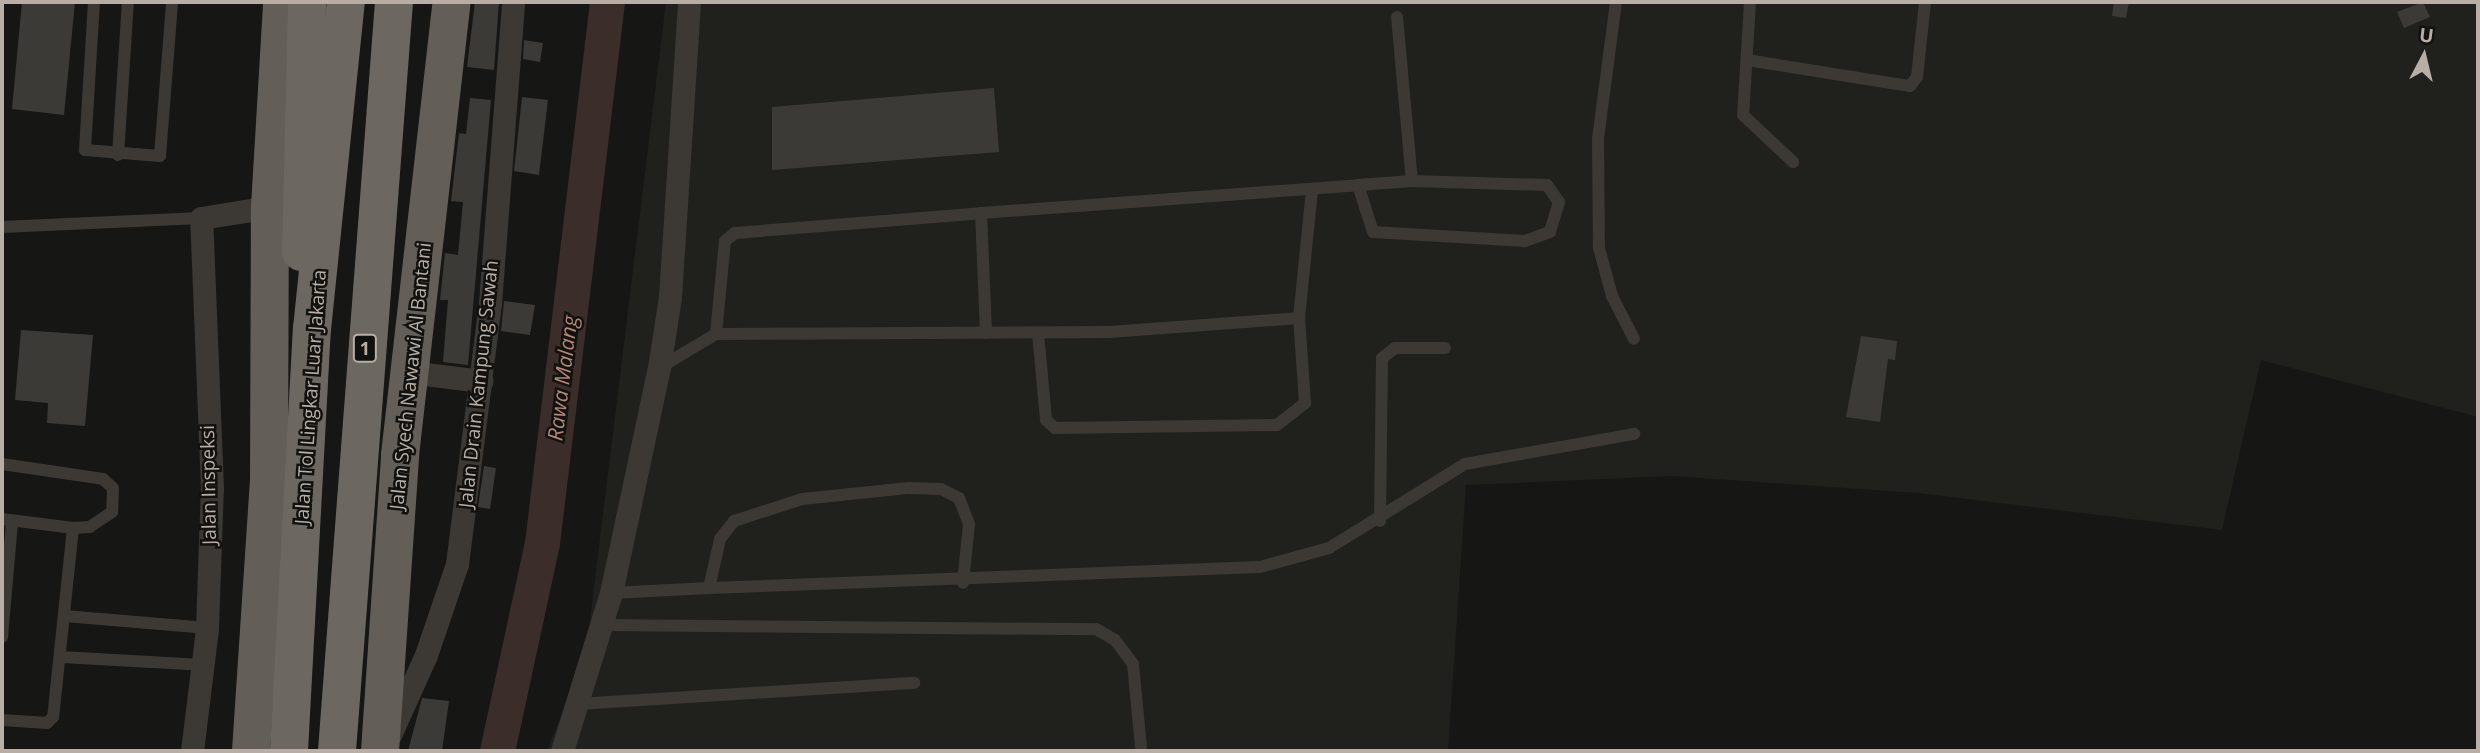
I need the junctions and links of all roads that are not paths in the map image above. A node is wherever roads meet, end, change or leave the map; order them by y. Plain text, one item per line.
1 (94, 2) edge
2 (128, 2) edge
3 (172, 2) edge
4 (282, 2) edge
5 (307, 2) edge
6 (346, 2) edge
7 (394, 2) edge
8 (452, 2) edge
9 (513, 2) edge
10 (689, 2) edge
11 (1616, 2) edge
12 (1750, 2) edge
13 (1925, 2) edge
14 (1396, 17) dead end
15 (1747, 60) junction
16 (118, 155) junction
17 (1793, 162) dead end
18 (1412, 181) junction
19 (1358, 185) junction
20 (1312, 189) junction
21 (270, 207) junction
22 (981, 214) junction
23 (201, 218) junction
24 (2, 227) edge
25 (1299, 318) junction
26 (313, 329) junction
27 (986, 333) junction
28 (1038, 333) junction
29 (716, 334) junction
30 (1634, 339) dead end
31 (1445, 348) dead end
32 (659, 368) junction
33 (409, 372) junction
34 (481, 382) junction
35 (1634, 434) dead end
36 (2, 464) edge
37 (7, 521) edge
38 (1380, 521) junction
39 (73, 528) junction
40 (963, 583) junction
41 (709, 589) junction
42 (611, 593) junction
43 (65, 616) junction
44 (601, 625) junction
45 (207, 628) junction
46 (2, 637) edge
47 (61, 657) junction
48 (202, 665) junction
49 (914, 683) dead end
50 (578, 704) junction
51 (2, 720) edge
52 (1141, 747) dead end
53 (192, 751) edge
54 (251, 751) edge
55 (289, 751) edge
56 (337, 751) edge
57 (381, 751) edge
58 (562, 751) edge

1 - 16 lane
2 - 16 lane
3 - 16 lane
4 - 21 highway
5 - 26 highway
6 - 26 highway, Jalan Tol Lingkar Luar Jakarta
7 - 56 highway, 1
8 - 33 highway, Jalan Syech Nawawi Al Bantani
9 - 34 street, Jalan Drain Kampung Sawah
10 - 32 street
11 - 30 lane
12 - 15 lane
13 - 15 lane
14 - 18 lane
15 - 17 lane
18 - 19 lane
18 - 19 lane
19 - 20 lane
20 - 22 lane
20 - 25 lane
21 - 23 street
21 - 54 highway
22 - 27 lane
22 - 29 lane
23 - 24 lane
23 - 45 street, Jalan Inspeksi
25 - 28 lane
25 - 28 lane
26 - 55 highway, Jalan Tol Lingkar Luar Jakarta
27 - 28 lane
27 - 29 lane
29 - 32 lane
31 - 38 lane
32 - 42 street
33 - 34 street
33 - 57 highway, Jalan Syech Nawawi Al Bantani
34 - 57 street, Jalan Drain Kampung Sawah
35 - 38 lane
36 - 39 lane
37 - 39 lane
37 - 46 lane
38 - 40 lane
39 - 43 lane
40 - 41 lane
40 - 41 lane
41 - 42 lane
42 - 44 street
43 - 45 lane
43 - 47 lane
44 - 50 street
44 - 52 lane
45 - 48 street, Jalan Inspeksi
47 - 48 lane
47 - 51 lane
48 - 53 street, Jalan Inspeksi
49 - 50 lane
50 - 58 street

